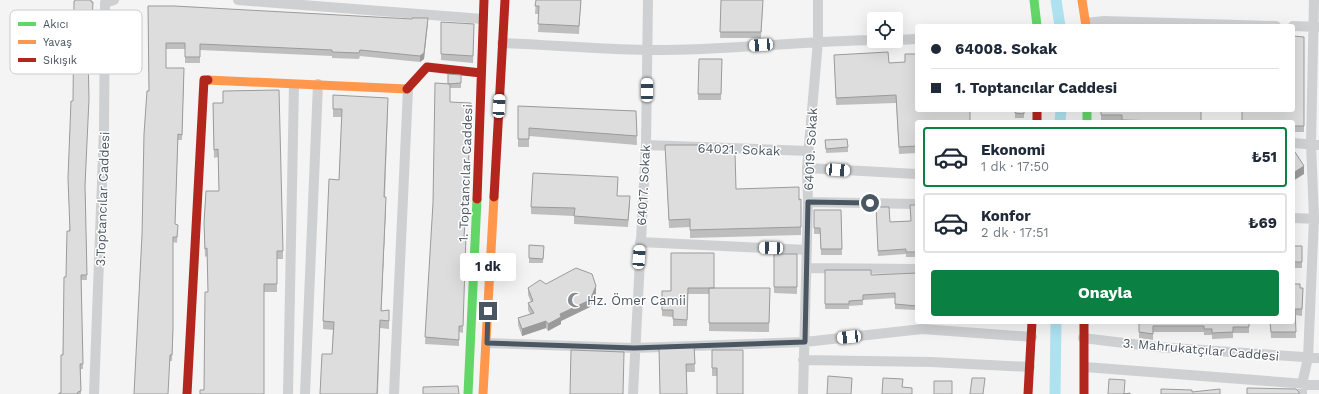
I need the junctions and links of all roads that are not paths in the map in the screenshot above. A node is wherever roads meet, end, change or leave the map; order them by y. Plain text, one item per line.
1 (238, 0) edge
2 (484, 0) edge
3 (505, 0) edge
4 (648, 0) edge
5 (818, 0) edge
6 (1034, 0) edge
7 (1082, 0) edge
8 (1314, 0) edge
9 (483, 19) junction
10 (1037, 24) edge
11 (1086, 24) edge
12 (1207, 24) edge
13 (1295, 26) edge
14 (1316, 27) edge
15 (915, 39) edge
16 (867, 40) edge
17 (903, 40) edge
18 (818, 41) junction
19 (502, 43) junction
20 (647, 50) junction
21 (481, 73) junction
22 (106, 74) edge
23 (318, 84) junction
24 (294, 85) junction
25 (408, 89) junction
26 (1295, 143) edge
27 (1315, 144) edge
28 (646, 145) junction
29 (808, 151) junction
30 (807, 168) junction
31 (915, 174) edge
32 (808, 202) junction
33 (915, 204) edge
34 (1295, 218) edge
35 (1316, 219) edge
36 (640, 242) junction
37 (807, 250) junction
38 (807, 268) junction
39 (915, 269) edge
40 (1032, 324) edge
41 (1084, 324) edge
42 (1032, 337) junction
43 (1083, 338) junction
44 (805, 342) junction
45 (487, 343) junction
46 (634, 348) junction
47 (1308, 358) junction
48 (1319, 358) edge
49 (803, 360) junction
50 (1030, 367) junction
51 (1085, 367) junction
52 (1319, 384) edge
53 (1302, 389) edge
54 (94, 394) edge
55 (187, 394) edge
56 (288, 394) edge
57 (305, 394) edge
58 (394, 394) edge
59 (468, 394) edge
60 (483, 394) edge
61 (633, 394) edge
62 (803, 394) edge
63 (1028, 394) edge
64 (1084, 394) edge

1 - 9 street
2 - 9 street, 1. Toptancılar Caddesi
3 - 19 street
4 - 20 street, 64017. Sokak
5 - 18 street, 64019. Sokak
6 - 10 street
7 - 11 street
8 - 14 street
9 - 21 street, 1. Toptancılar Caddesi
11 - 12 street
13 - 14 street
14 - 27 street
15 - 17 street
16 - 18 street
18 - 20 street
18 - 29 street, 64019. Sokak
19 - 20 street
19 - 45 street
20 - 28 street, 64017. Sokak
21 - 25 street
21 - 59 street, 1. Toptancılar Caddesi
22 - 54 street, 3.Toptancılar Caddesi
23 - 24 street
23 - 25 street
23 - 57 street
24 - 55 street
24 - 56 street
25 - 58 street
26 - 27 street
27 - 35 street
28 - 29 street, 64021. Sokak
28 - 36 street, 64017. Sokak
29 - 30 street, 64019. Sokak
30 - 31 street
30 - 32 street, 64019. Sokak
32 - 33 street
32 - 37 street, 64019. Sokak
34 - 35 street
35 - 47 street
36 - 37 street
36 - 46 street, 64017. Sokak
37 - 38 street, 64019. Sokak
38 - 39 street
38 - 44 street, 64019. Sokak
40 - 42 street
41 - 43 street
42 - 44 street
42 - 50 street
43 - 47 street, 3. Mahrukatçılar Caddesi
43 - 51 street
44 - 46 street
44 - 49 street, 64019. Sokak
45 - 46 street
45 - 60 street
46 - 61 street, 64017. Sokak
47 - 48 street, 3. Mahrukatçılar Caddesi
47 - 53 street
49 - 50 street
49 - 62 street, 64019. Sokak
50 - 63 street
51 - 53 street, 3. Mahrukatçılar Caddesi
51 - 64 street
52 - 53 street, 3. Mahrukatçılar Caddesi

